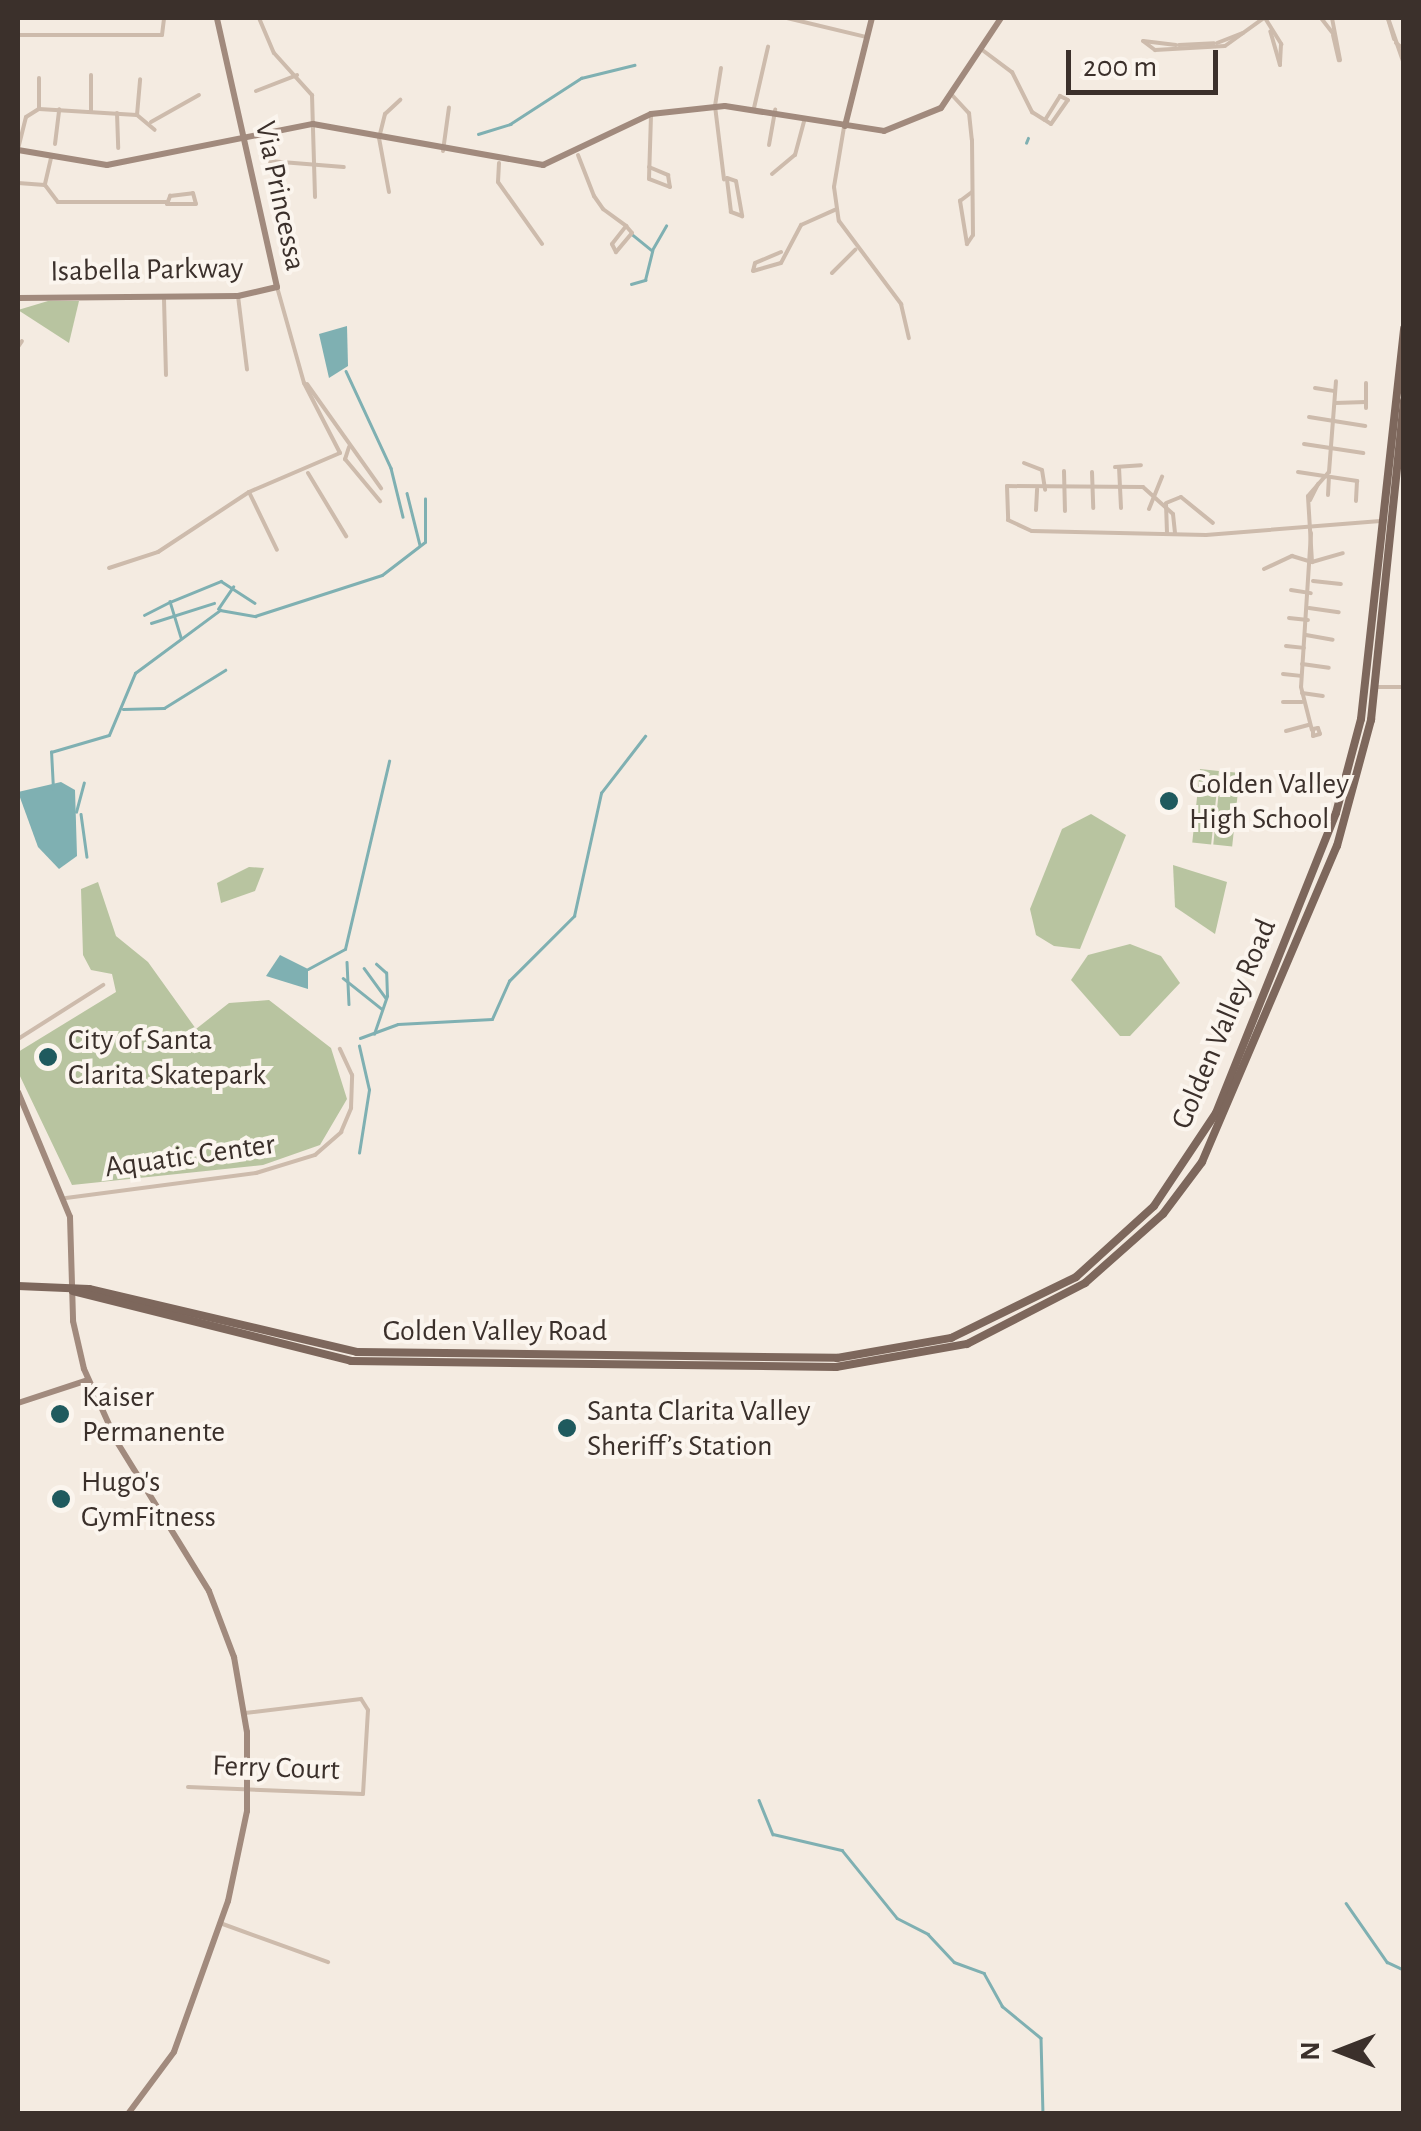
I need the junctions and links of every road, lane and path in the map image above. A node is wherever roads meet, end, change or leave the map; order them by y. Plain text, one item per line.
1 (164, 18) edge
2 (217, 18) edge
3 (259, 18) edge
4 (786, 18) edge
5 (872, 18) edge
6 (1002, 18) edge
7 (1264, 18) edge
8 (1321, 18) edge
9 (1332, 18) edge
10 (1388, 18) edge
11 (1270, 31) junction
12 (1243, 33) junction
13 (18, 35) edge
14 (866, 38) junction
15 (1395, 41) junction
16 (1216, 43) junction
17 (1177, 46) junction
18 (768, 47) dead end
19 (981, 49) junction
20 (1404, 49) edge
21 (1404, 64) edge
22 (721, 68) dead end
23 (92, 74) dead end
24 (297, 75) junction
25 (39, 78) dead end
26 (140, 79) dead end
27 (256, 91) dead end
28 (198, 95) dead end
29 (952, 95) junction
30 (400, 100) dead end
31 (714, 106) junction
32 (449, 107) dead end
33 (754, 108) junction
34 (39, 109) junction
35 (59, 110) junction
36 (774, 110) junction
37 (91, 111) junction
38 (118, 113) junction
39 (651, 114) junction
40 (137, 115) junction
41 (805, 116) junction
42 (1045, 120) junction
43 (151, 122) junction
44 (313, 124) junction
45 (845, 126) junction
46 (155, 130) dead end
47 (244, 133) junction
48 (379, 138) junction
49 (55, 144) dead end
50 (770, 144) dead end
51 (118, 148) dead end
52 (18, 150) edge
53 (444, 152) junction
54 (578, 155) junction
55 (51, 158) junction
56 (269, 161) dead end
57 (499, 162) junction
58 (318, 164) junction
59 (650, 167) junction
60 (344, 168) dead end
61 (772, 174) dead end
62 (724, 179) junction
63 (18, 184) edge
64 (45, 185) junction
65 (390, 192) dead end
66 (972, 192) junction
67 (315, 197) dead end
68 (166, 202) junction
69 (837, 209) junction
70 (626, 226) junction
71 (542, 244) dead end
72 (855, 250) junction
73 (782, 252) junction
74 (832, 273) dead end
75 (277, 287) junction
76 (164, 294) junction
77 (238, 296) junction
78 (18, 298) edge
79 (1404, 328) edge
80 (909, 338) dead end
81 (22, 341) dead end
82 (18, 347) edge
83 (247, 369) dead end
84 (166, 375) dead end
85 (1336, 381) dead end
86 (304, 383) junction
87 (1366, 383) dead end
88 (1315, 388) dead end
89 (1335, 391) junction
90 (1404, 401) edge
91 (1336, 403) junction
92 (1310, 417) dead end
93 (1338, 422) junction
94 (1365, 426) dead end
95 (1304, 444) dead end
96 (349, 448) junction
97 (1334, 449) junction
98 (1363, 453) dead end
99 (1024, 463) dead end
100 (1141, 465) dead end
101 (1064, 471) dead end
102 (1092, 472) dead end
103 (1298, 472) dead end
104 (308, 473) junction
105 (1162, 477) dead end
106 (1326, 478) junction
107 (1119, 485) junction
108 (381, 488) dead end
109 (1092, 488) junction
110 (1037, 489) junction
111 (1044, 490) junction
112 (1064, 491) junction
113 (249, 492) junction
114 (1153, 492) junction
115 (1328, 495) dead end
116 (380, 501) dead end
117 (1356, 501) dead end
118 (1166, 504) junction
119 (1093, 508) dead end
120 (1120, 508) dead end
121 (1148, 508) dead end
122 (1036, 510) dead end
123 (1065, 510) dead end
124 (1380, 520) junction
125 (1310, 521) junction
126 (1392, 522) junction
127 (1212, 524) dead end
128 (1167, 532) junction
129 (1174, 533) junction
130 (346, 536) dead end
131 (277, 550) dead end
132 (1343, 553) dead end
133 (1312, 562) junction
134 (109, 568) dead end
135 (1264, 569) dead end
136 (1313, 581) junction
137 (1341, 584) dead end
138 (1290, 590) dead end
139 (1311, 593) junction
140 (1310, 608) junction
141 (1339, 612) dead end
142 (1289, 618) dead end
143 (1308, 620) junction
144 (1306, 635) junction
145 (1333, 640) dead end
146 (1286, 646) dead end
147 (1304, 648) junction
148 (1302, 664) junction
149 (1329, 668) dead end
150 (1283, 674) dead end
151 (1302, 676) junction
152 (1376, 687) junction
153 (1404, 687) edge
154 (1302, 693) junction
155 (1323, 696) dead end
156 (1283, 702) dead end
157 (1302, 702) junction
158 (1309, 724) junction
159 (1312, 730) dead end
160 (1286, 731) dead end
161 (102, 985) dead end
162 (18, 1038) edge
163 (340, 1049) dead end
164 (18, 1092) edge
165 (66, 1198) junction
166 (18, 1286) edge
167 (73, 1290) junction
168 (88, 1380) junction
169 (18, 1403) edge
170 (245, 1713) junction
171 (188, 1787) dead end
172 (248, 1789) junction
173 (220, 1922) junction
174 (328, 1962) dead end
175 (128, 2114) edge

1 - 13 street
2 - 47 street, Via Princessa
3 - 24 street
4 - 14 street
5 - 14 street
6 - 19 street
7 - 11 street
7 - 12 street
8 - 9 street
10 - 15 street
10 - 15 street
11 - 11 street
12 - 16 street
12 - 16 street
14 - 45 street
15 - 20 street
15 - 21 street
16 - 17 street
16 - 17 street
17 - 17 street
18 - 33 street
19 - 29 street
19 - 42 street
22 - 31 street
23 - 37 street
24 - 27 street
24 - 44 street
25 - 34 street
26 - 40 street
28 - 43 street
29 - 45 street
29 - 66 street
30 - 48 street
31 - 33 street
31 - 39 street
31 - 62 street
32 - 53 street
33 - 36 street
34 - 35 street
34 - 52 street
35 - 37 street
35 - 49 street
36 - 41 street
36 - 50 street
37 - 38 street
38 - 40 street
38 - 51 street
39 - 54 street
39 - 59 street
40 - 43 street
41 - 45 street
41 - 61 street
42 - 42 street
43 - 46 street
44 - 47 street
44 - 48 street
44 - 58 street
45 - 69 street
47 - 55 street
47 - 75 street, Via Princessa
48 - 53 street
48 - 65 street
52 - 55 street
53 - 57 street
54 - 57 street
54 - 70 street
55 - 64 street
56 - 58 street
57 - 71 street
58 - 60 street
58 - 67 street
59 - 59 street
62 - 62 street
63 - 64 street
64 - 68 street
66 - 66 street
68 - 68 street
69 - 72 street
69 - 73 street
70 - 70 street
72 - 74 street
72 - 80 street
73 - 73 street
75 - 77 street, Isabella Parkway
75 - 86 street, Via Princessa
76 - 77 street, Isabella Parkway
76 - 78 street, Isabella Parkway
76 - 84 street
77 - 83 street
79 - 124 main road, Golden Valley Road
81 - 82 street
85 - 89 street
86 - 96 street, Via Princessa
86 - 104 street, Via Princessa
87 - 91 street
88 - 89 street
89 - 91 street
90 - 126 main road, Golden Valley Road
91 - 93 street
92 - 93 street
93 - 94 street
93 - 97 street
95 - 97 street
96 - 108 street, Via Princessa
96 - 116 street, Via Princessa
97 - 98 street
97 - 106 street
99 - 111 street
100 - 107 street
101 - 112 street
102 - 109 street
103 - 106 street
104 - 113 street
104 - 130 street
105 - 114 street
106 - 115 street
106 - 117 street
106 - 125 street
107 - 109 street
107 - 114 street
107 - 120 street
109 - 112 street
109 - 119 street
110 - 111 street
110 - 122 street
110 - 128 street
111 - 112 street
112 - 123 street
113 - 131 street
113 - 134 street
114 - 118 street
114 - 121 street
118 - 127 street
118 - 128 street
118 - 129 street
124 - 125 street
124 - 126 street
124 - 167 main road, Golden Valley Road
125 - 129 street
125 - 133 street
126 - 152 main road, Golden Valley Road
128 - 129 street
132 - 133 street
133 - 135 street
133 - 136 street
136 - 137 street
136 - 139 street
138 - 139 street
139 - 140 street
140 - 141 street
140 - 143 street
142 - 143 street
143 - 144 street
144 - 145 street
144 - 147 street
146 - 147 street
147 - 148 street
148 - 149 street
148 - 151 street
150 - 151 street
151 - 154 street
152 - 153 street
152 - 167 main road, Golden Valley Road
154 - 155 street
154 - 157 street
156 - 157 street
157 - 158 street
158 - 159 street
158 - 160 street
161 - 162 street
163 - 165 street, Aquatic Center
164 - 165 street
165 - 167 street
166 - 167 main road, Golden Valley Road
167 - 168 street
168 - 169 street
168 - 170 street
170 - 172 street
170 - 172 street, Ferry Court
171 - 172 street, Ferry Court
172 - 173 street
173 - 174 street
173 - 175 street

